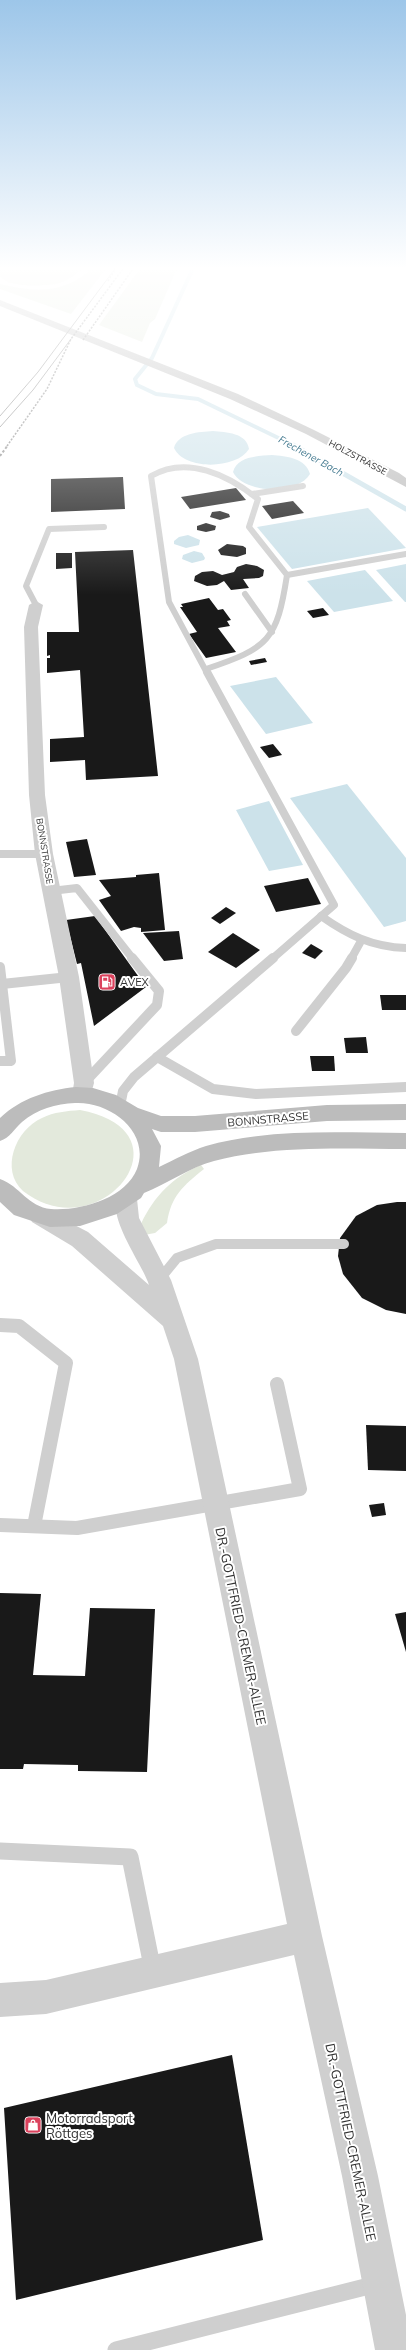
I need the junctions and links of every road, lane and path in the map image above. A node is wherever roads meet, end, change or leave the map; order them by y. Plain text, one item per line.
1 (195, 376) edge
2 (203, 376) edge
3 (348, 438) dead end
4 (381, 455) dead end
5 (400, 466) dead end
6 (406, 483) edge
7 (303, 486) dead end
8 (252, 494) junction
9 (104, 527) dead end
10 (406, 554) edge
11 (287, 575) junction
12 (245, 594) dead end
13 (36, 605) joint
14 (272, 632) junction
15 (206, 669) junction
16 (0, 854) edge
17 (44, 854) junction
18 (51, 891) junction
19 (320, 916) junction
20 (361, 941) junction
21 (406, 948) edge
22 (0, 967) edge
23 (69, 977) junction
24 (2, 984) junction
25 (296, 1032) dead end
26 (157, 1057) junction
27 (0, 1061) edge
28 (406, 1087) edge
29 (83, 1089) junction
30 (126, 1110) junction
31 (406, 1112) edge
32 (9, 1114) edge
33 (0, 1133) edge
34 (406, 1141) edge
35 (0, 1188) edge
36 (132, 1193) junction
37 (40, 1216) junction
38 (344, 1244) dead end
39 (159, 1280) junction
40 (170, 1318) junction
41 (0, 1325) edge
42 (277, 1384) dead end
43 (216, 1505) junction
44 (0, 1525) edge
45 (34, 1526) junction
46 (0, 1850) edge
47 (306, 1936) junction
48 (153, 1972) junction
49 (0, 2000) edge
50 (382, 2283) junction
51 (396, 2333) edge
52 (116, 2350) edge

1 - 6 main road, HOLZSTRASSE
2 - 3 main road, HOLZSTRASSE
4 - 5 main road, HOLZSTRASSE
7 - 8 lane
8 - 11 lane
8 - 15 lane
9 - 13 lane
10 - 11 lane
11 - 14 lane
12 - 14 lane
13 - 17 street, BONNSTRASSE
14 - 15 lane
15 - 19 lane
16 - 17 lane
17 - 18 street, BONNSTRASSE
18 - 23 street, BONNSTRASSE
18 - 29 lane
19 - 20 lane
19 - 26 lane
20 - 21 lane
20 - 25 lane
22 - 24 lane
23 - 24 lane
23 - 29 street, BONNSTRASSE
24 - 27 lane
26 - 28 lane
26 - 30 lane
29 - 30 main road, BONNSTRASSE
29 - 32 main road, BONNSTRASSE
30 - 31 main road, BONNSTRASSE
30 - 36 main road
32 - 33 main road, BONNSTRASSE
34 - 36 main road
35 - 37 main road
36 - 37 main road
36 - 39 street, DR.-GOTTFRIED-CREMER-ALLEE
37 - 40 street, DR.-GOTTFRIED-CREMER-ALLEE
38 - 39 lane
39 - 40 street, DR.-GOTTFRIED-CREMER-ALLEE
40 - 43 street, DR.-GOTTFRIED-CREMER-ALLEE
41 - 45 lane
42 - 43 lane
43 - 45 lane
43 - 47 street, DR.-GOTTFRIED-CREMER-ALLEE
44 - 45 lane
46 - 48 lane
47 - 48 street
47 - 50 street, DR.-GOTTFRIED-CREMER-ALLEE
48 - 49 street
50 - 51 street, DR.-GOTTFRIED-CREMER-ALLEE
50 - 52 lane

